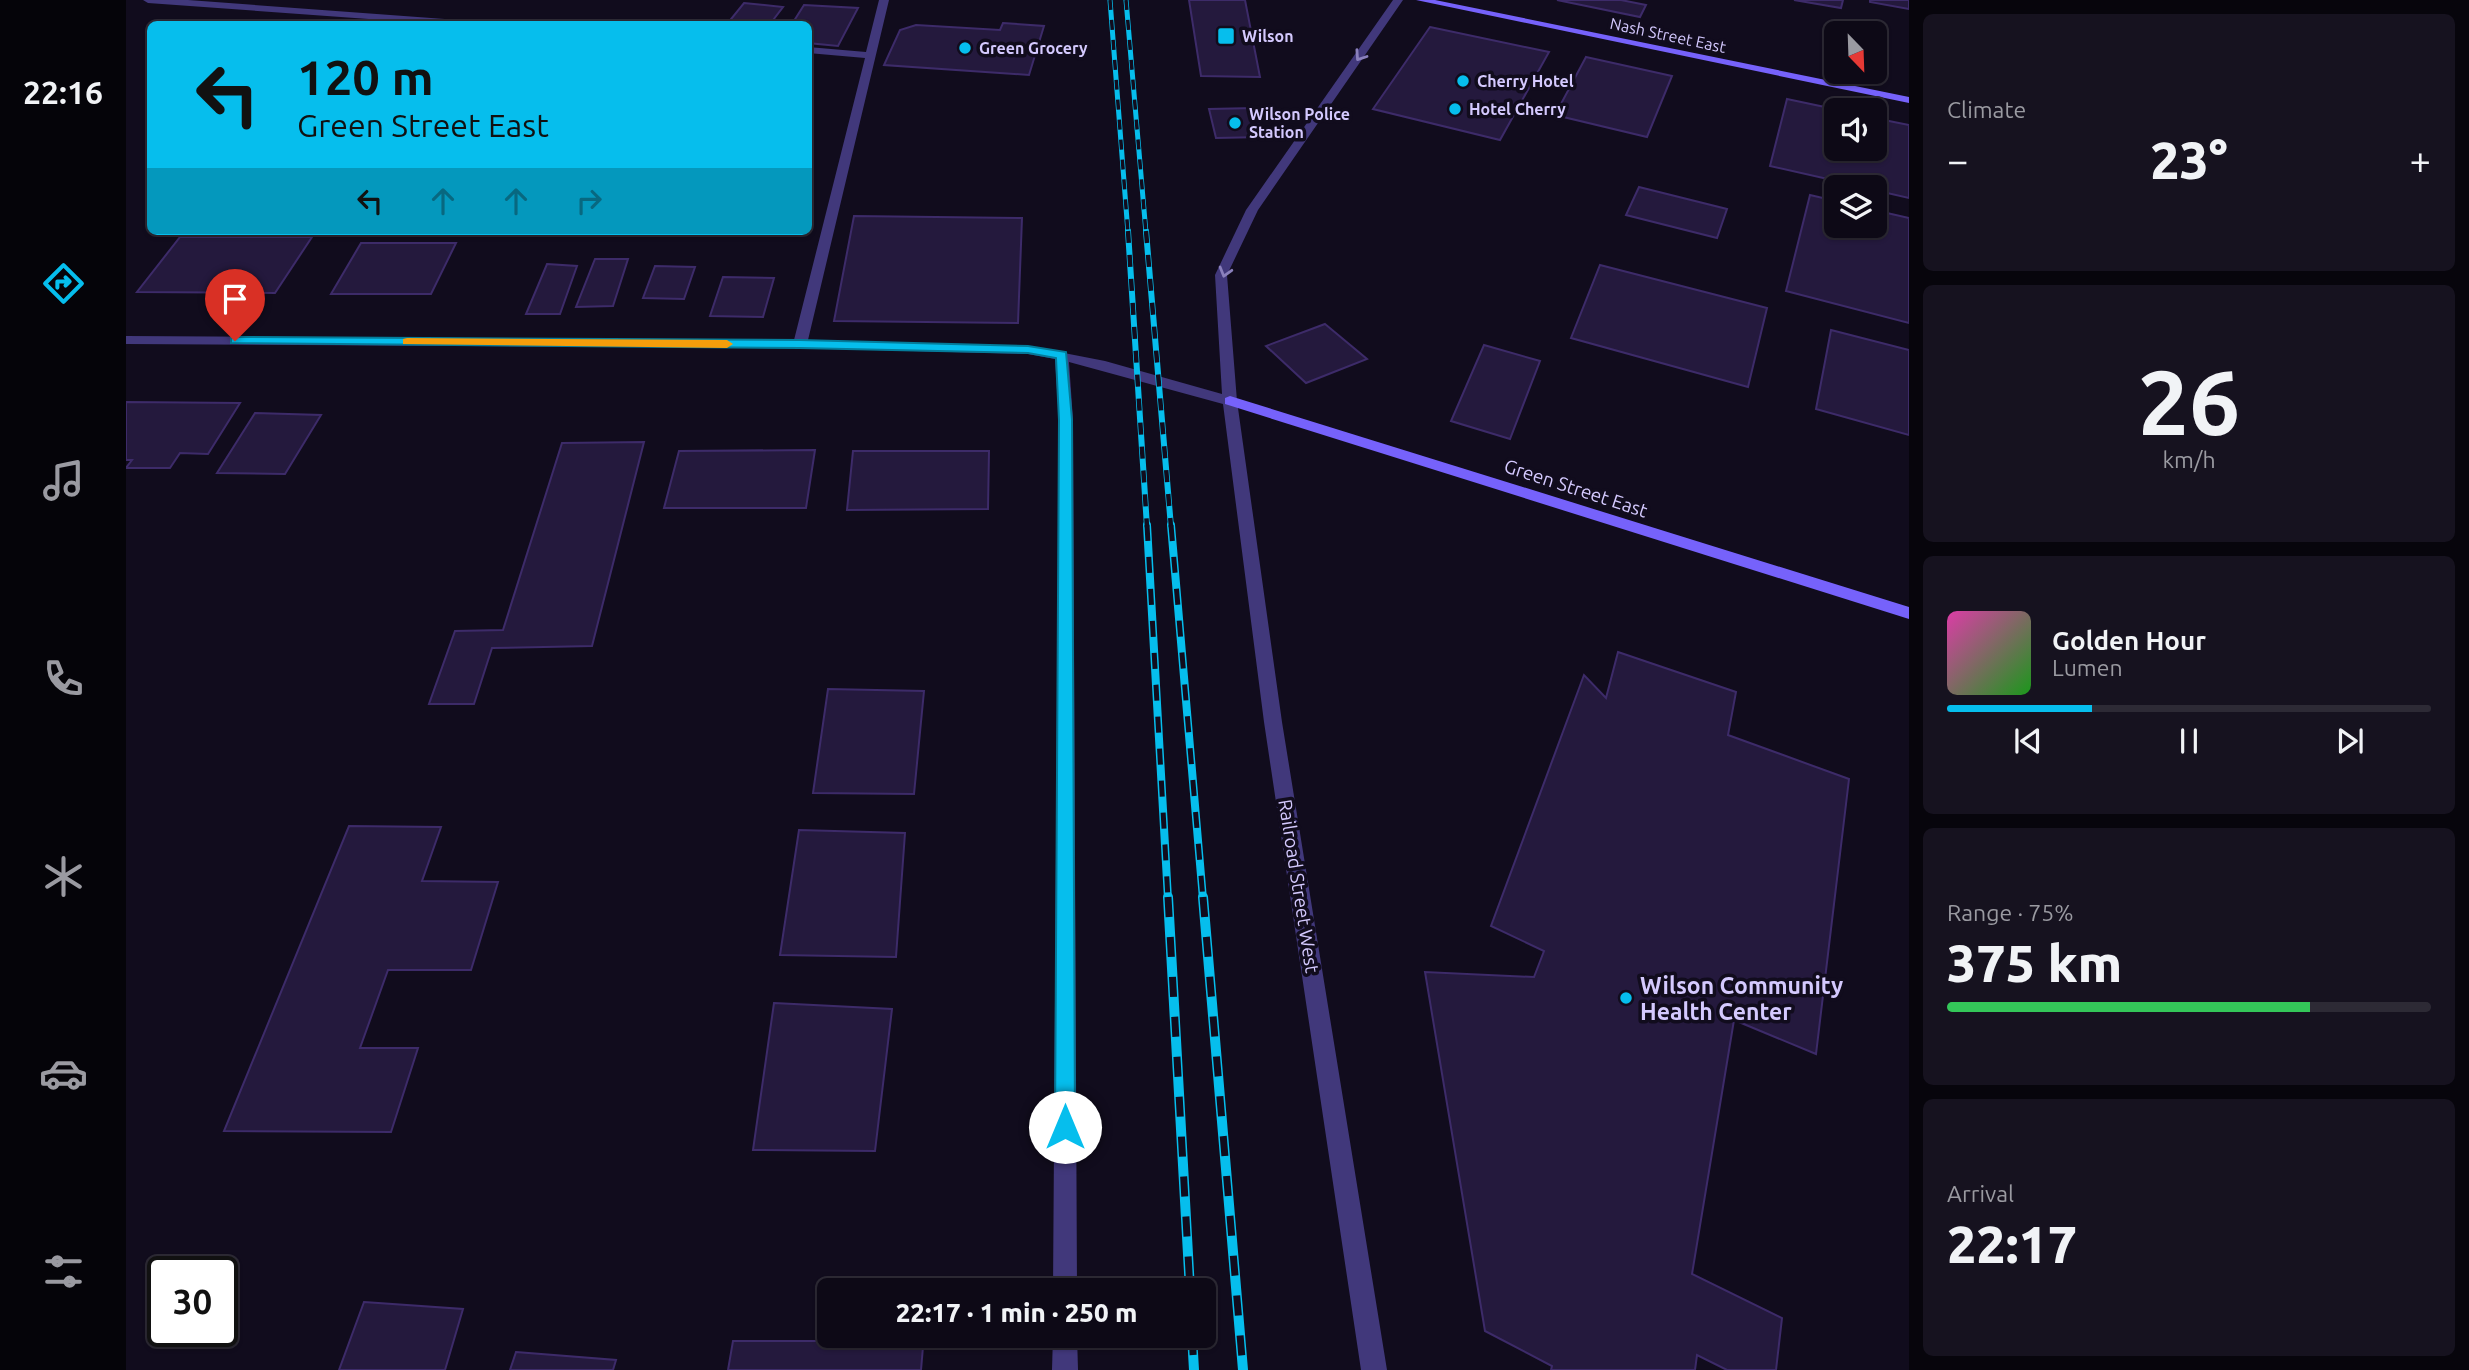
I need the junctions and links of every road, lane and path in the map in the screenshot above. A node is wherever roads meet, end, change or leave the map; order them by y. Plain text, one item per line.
1 (148, 0) edge
2 (884, 0) edge
3 (1398, 0) edge
4 (1421, 0) edge
5 (432, 21) edge
6 (812, 50) edge
7 (870, 55) junction
8 (1909, 100) edge
9 (126, 340) edge
10 (800, 344) junction
11 (1062, 355) junction
12 (1230, 401) junction
13 (1909, 613) edge
14 (1065, 1278) edge
15 (1065, 1348) edge
16 (1065, 1370) edge
17 (1374, 1370) edge

1 - 5 street
2 - 7 street
3 -> 12 street, Railroad Street West
4 - 8 main road, Nash Street East
6 - 7 street
7 - 10 street
9 - 10 street
10 - 11 street
11 - 12 street
11 - 14 street
12 - 13 main road, Green Street East
12 - 17 street, Railroad Street West
15 - 16 street

